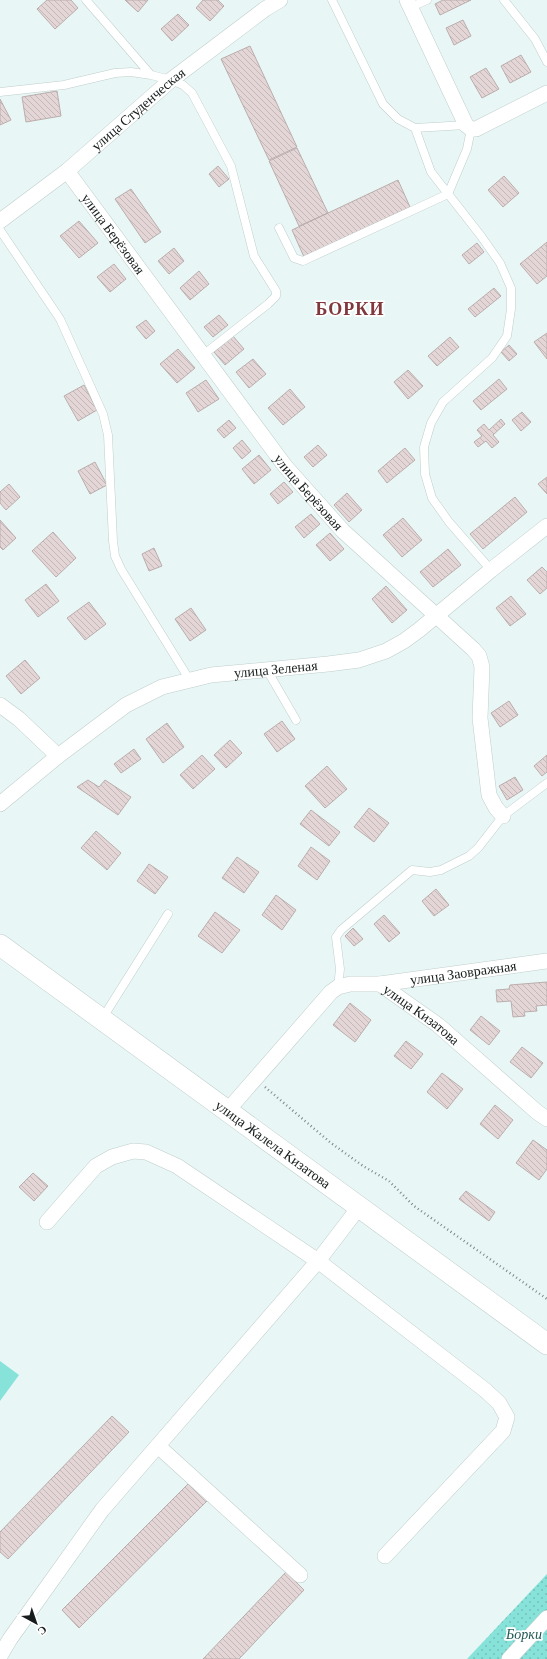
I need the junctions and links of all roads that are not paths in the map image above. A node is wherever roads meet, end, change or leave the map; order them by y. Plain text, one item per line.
1 (86, 0) edge
2 (280, 0) edge
3 (332, 0) edge
4 (427, 0) edge
5 (504, 0) edge
6 (260, 4) edge
7 (409, 4) edge
8 (547, 62) edge
9 (151, 75) junction
10 (171, 80) junction
11 (0, 92) edge
12 (547, 93) edge
13 (468, 127) junction
14 (415, 128) junction
15 (67, 172) junction
16 (448, 194) junction
17 (0, 221) edge
18 (279, 228) dead end
19 (0, 230) edge
20 (203, 355) junction
21 (547, 526) edge
22 (491, 570) junction
23 (436, 616) junction
24 (267, 670) junction
25 (189, 679) junction
26 (0, 705) edge
27 (296, 720) dead end
28 (58, 756) junction
29 (547, 783) edge
30 (0, 804) edge
31 (503, 816) junction
32 (168, 914) dead end
33 (0, 945) edge
34 (547, 961) edge
35 (380, 984) junction
36 (338, 987) junction
37 (102, 1020) junction
38 (228, 1110) junction
39 (547, 1119) edge
40 (360, 1206) junction
41 (47, 1222) dead end
42 (318, 1261) junction
43 (547, 1344) edge
44 (158, 1446) junction
45 (386, 1556) dead end
46 (300, 1575) dead end
47 (547, 1618) edge
48 (0, 1656) edge
49 (509, 1659) edge

1 - 9 lane
2 - 6 street, улица Студенческая
3 - 14 lane
4 - 7 lane
5 - 8 lane
6 - 10 street, улица Студенческая
7 - 13 street
9 - 10 lane
9 - 11 lane
10 - 15 street, улица Студенческая
10 - 20 lane
12 - 13 street
13 - 14 lane
13 - 16 lane
14 - 16 lane
15 - 17 street, улица Студенческая
15 - 20 street, улица Берёзовая
16 - 18 lane
16 - 22 lane
19 - 25 lane
20 - 23 street, улица Берёзовая
21 - 22 street, улица Зеленая
22 - 23 street, улица Зеленая
23 - 24 street, улица Зеленая
23 - 31 street, улица Берёзовая
24 - 25 street, улица Зеленая
24 - 27 lane
25 - 28 street, улица Зеленая
26 - 28 street
28 - 30 street, улица Зеленая
29 - 31 lane
31 - 36 lane
32 - 37 lane
33 - 37 main road, улица Жалела Кизатова
34 - 35 street, улица Заовражная
35 - 36 street, улица Кизатова
35 - 39 street, улица Кизатова
36 - 38 street
37 - 38 main road, улица Жалела Кизатова
38 - 40 main road, улица Жалела Кизатова
40 - 42 street
40 - 43 main road, улица Жалела Кизатова
41 - 42 street
42 - 44 street
42 - 45 street
44 - 46 street
44 - 48 street
47 - 49 street

